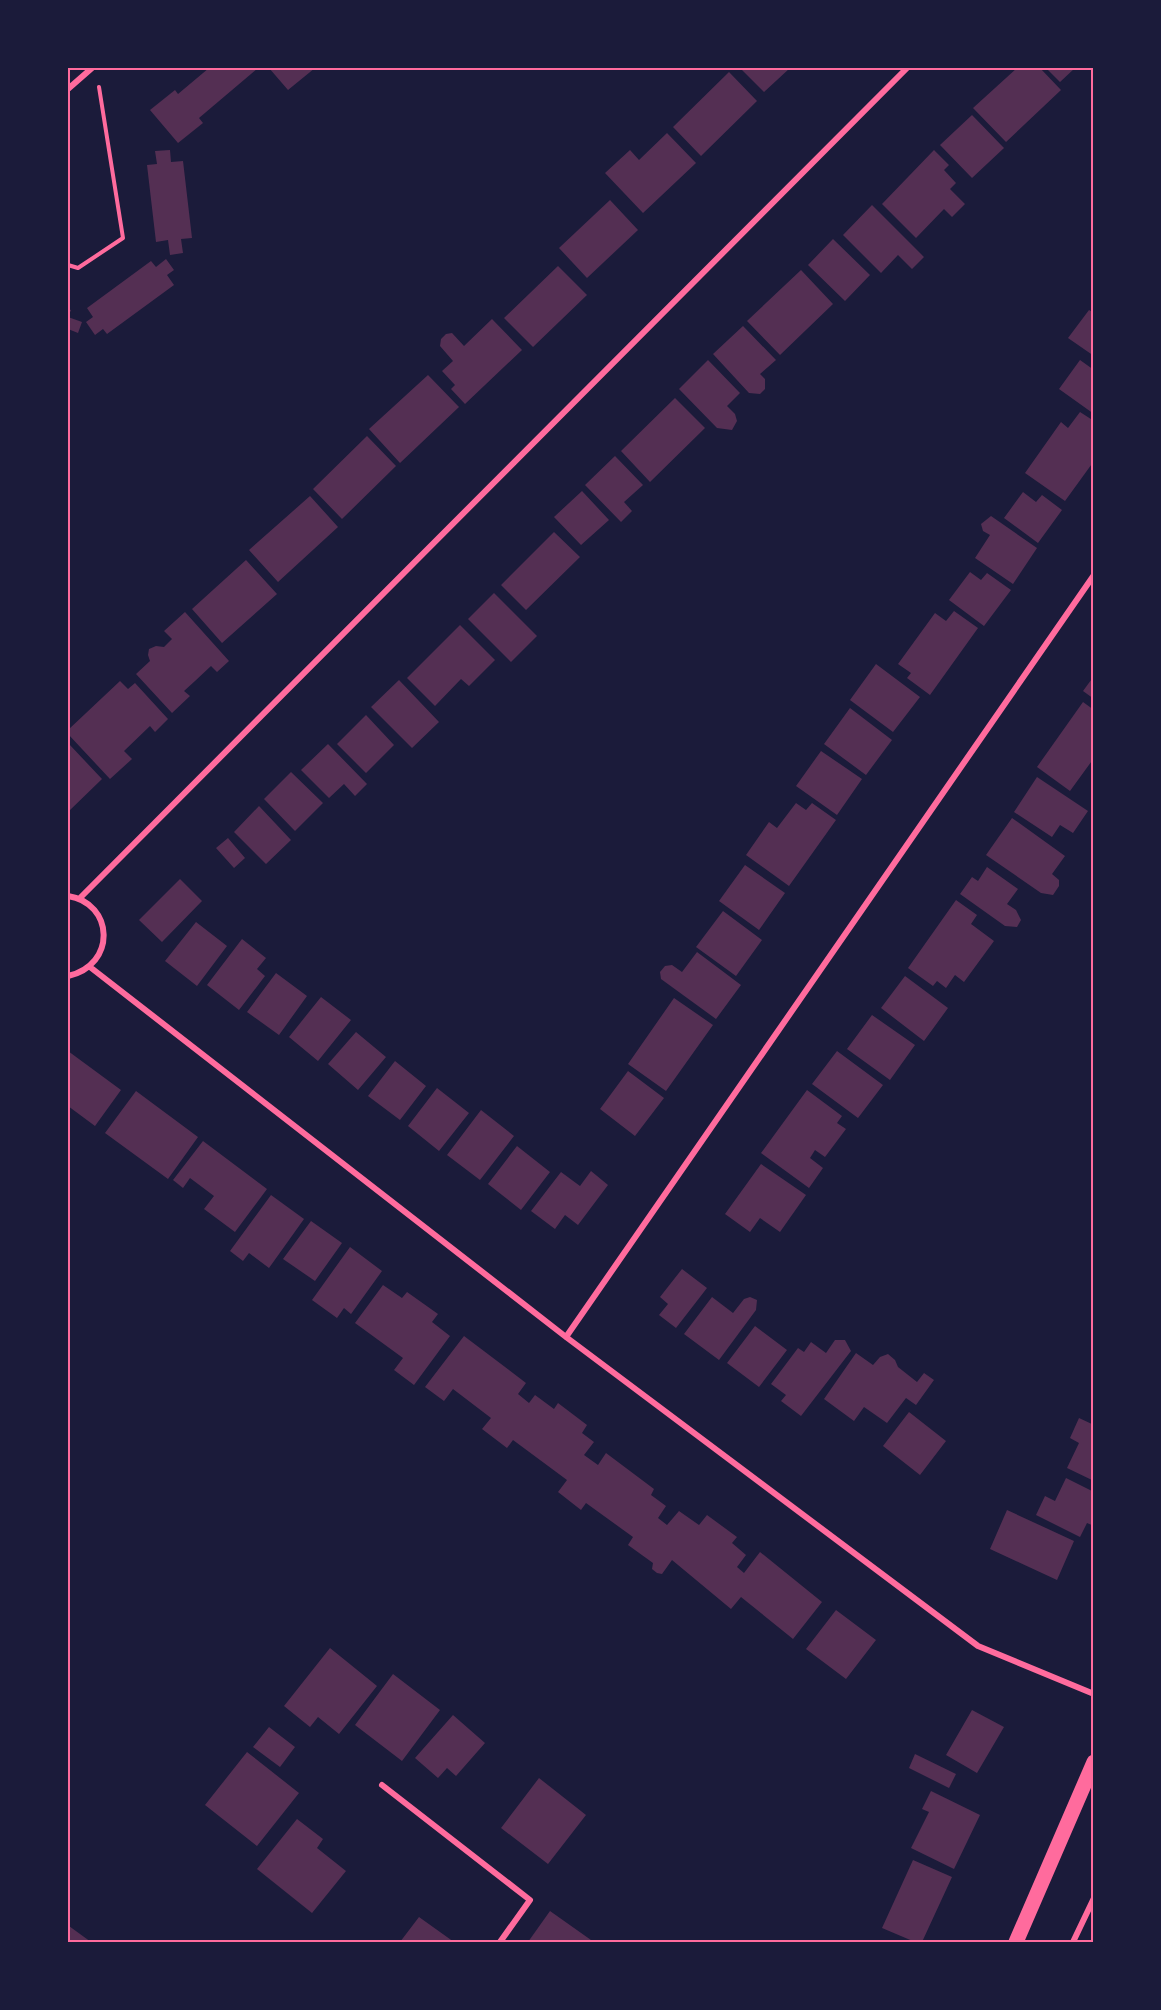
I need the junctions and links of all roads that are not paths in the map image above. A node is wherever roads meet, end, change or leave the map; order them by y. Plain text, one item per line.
1 (92, 68) edge
2 (907, 68) edge
3 (68, 89) edge
4 (1094, 575) edge
5 (68, 896) edge
6 (80, 898) junction
7 (90, 967) junction
8 (68, 976) edge
9 (566, 1337) junction
10 (1094, 1694) edge
11 (1094, 1762) edge
12 (382, 1785) dead end
13 (1094, 1898) edge
14 (500, 1942) edge
15 (1016, 1942) edge
16 (1073, 1942) edge

1 - 3 street
2 - 6 street
4 - 9 street
5 - 6 street
6 - 7 street
7 - 8 street
7 - 9 street
9 - 10 street
11 - 15 main road
12 - 14 street
13 - 16 street

